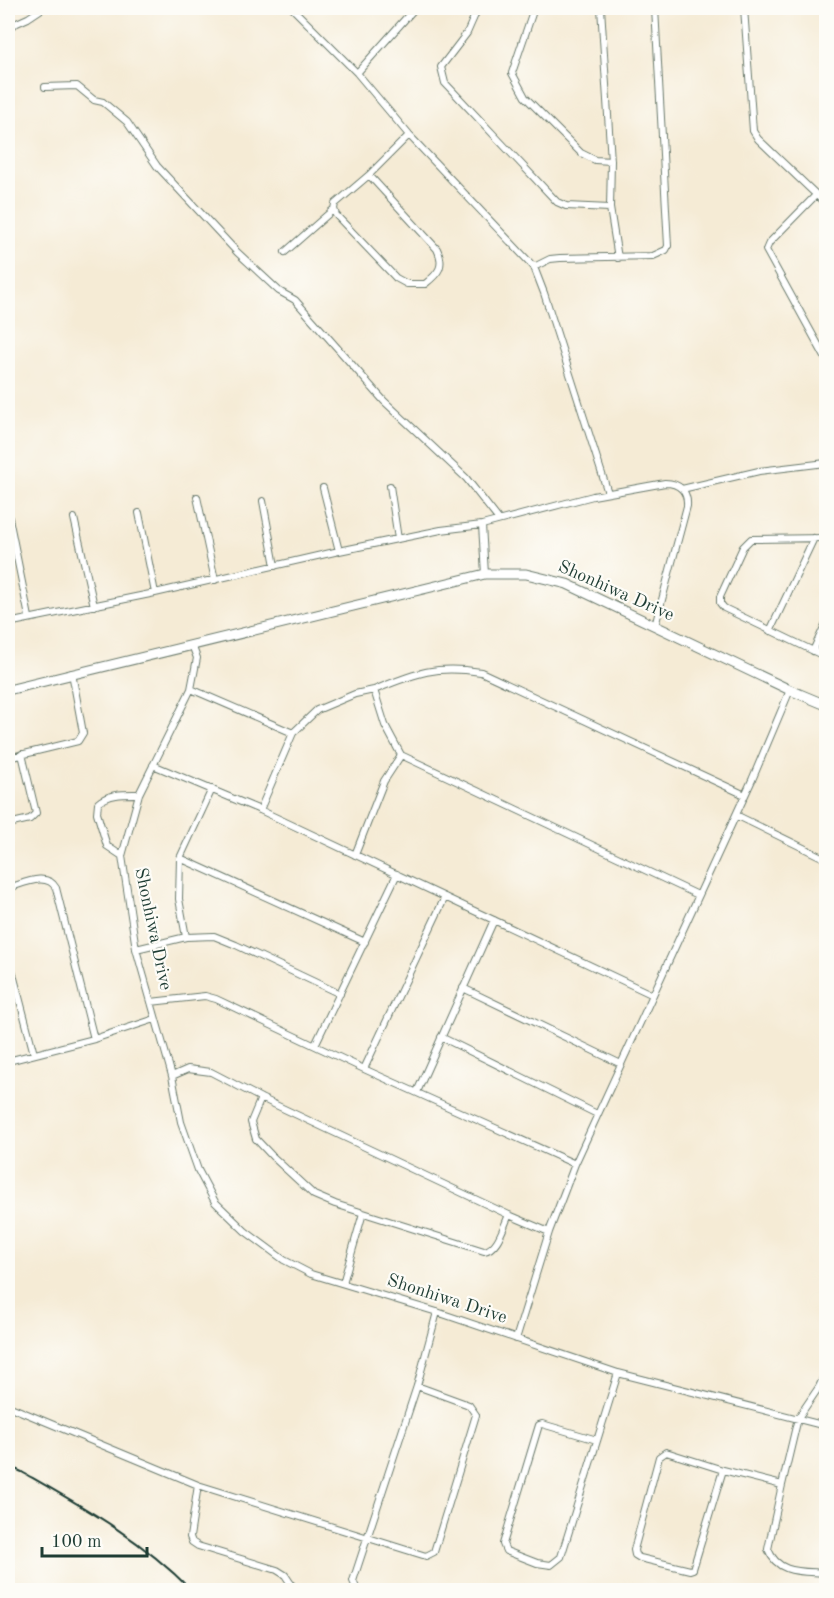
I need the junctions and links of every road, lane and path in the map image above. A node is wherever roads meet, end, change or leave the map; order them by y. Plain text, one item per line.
1 (43, 8) edge
2 (292, 8) edge
3 (404, 8) edge
4 (478, 8) edge
5 (534, 8) edge
6 (601, 8) edge
7 (655, 8) edge
8 (744, 8) edge
9 (413, 10) edge
10 (8, 27) edge
11 (357, 73) junction
12 (45, 87) dead end
13 (409, 135) junction
14 (611, 161) junction
15 (369, 175) junction
16 (816, 195) junction
17 (826, 204) edge
18 (609, 208) junction
19 (334, 209) junction
20 (285, 252) dead end
21 (618, 258) junction
22 (534, 267) junction
23 (826, 359) edge
24 (826, 463) edge
25 (390, 486) dead end
26 (323, 488) dead end
27 (682, 489) junction
28 (608, 492) junction
29 (198, 497) dead end
30 (263, 501) dead end
31 (139, 513) dead end
32 (9, 518) edge
33 (74, 518) dead end
34 (499, 520) junction
35 (482, 525) junction
36 (814, 538) junction
37 (826, 538) edge
38 (398, 539) junction
39 (339, 551) junction
40 (275, 566) junction
41 (485, 574) junction
42 (216, 580) junction
43 (155, 593) junction
44 (94, 606) junction
45 (29, 617) junction
46 (8, 622) edge
47 (826, 623) edge
48 (655, 626) junction
49 (770, 631) junction
50 (192, 645) junction
51 (813, 651) junction
52 (826, 657) edge
53 (72, 673) junction
54 (191, 689) junction
55 (8, 690) edge
56 (374, 690) junction
57 (790, 690) junction
58 (826, 705) edge
59 (293, 733) junction
60 (22, 754) junction
61 (400, 755) junction
62 (8, 758) edge
63 (153, 765) junction
64 (212, 789) junction
65 (139, 794) junction
66 (745, 795) junction
67 (260, 810) junction
68 (736, 815) junction
69 (8, 824) edge
70 (355, 855) junction
71 (122, 856) junction
72 (180, 858) junction
73 (826, 859) edge
74 (397, 874) junction
75 (8, 888) edge
76 (698, 895) junction
77 (445, 897) junction
78 (494, 920) junction
79 (186, 937) junction
80 (365, 942) junction
81 (136, 949) junction
82 (8, 955) edge
83 (463, 988) junction
84 (340, 994) junction
85 (653, 995) junction
86 (151, 1002) junction
87 (155, 1019) junction
88 (441, 1037) junction
89 (94, 1039) junction
90 (315, 1045) junction
91 (34, 1054) junction
92 (8, 1061) edge
93 (621, 1064) junction
94 (364, 1069) junction
95 (172, 1076) junction
96 (417, 1092) junction
97 (261, 1098) junction
98 (597, 1113) junction
99 (575, 1164) junction
100 (363, 1213) junction
101 (509, 1215) junction
102 (549, 1232) junction
103 (343, 1283) junction
104 (436, 1312) junction
105 (516, 1339) junction
106 (826, 1372) edge
107 (618, 1373) junction
108 (417, 1386) junction
109 (8, 1406) edge
110 (798, 1418) junction
111 (826, 1426) edge
112 (597, 1440) junction
113 (723, 1470) junction
114 (198, 1485) junction
115 (782, 1485) junction
116 (368, 1539) junction
117 (826, 1573) edge
118 (295, 1590) edge
119 (357, 1590) edge

1 - 10 street
2 - 11 street
3 - 9 street
4 - 18 street
5 - 14 street
6 - 14 street
7 - 21 street
8 - 16 street
9 - 11 street
11 - 13 street
12 - 34 street
13 - 15 street
13 - 22 street
14 - 18 street
15 - 19 street
15 - 19 street
16 - 17 street
16 - 23 street
18 - 21 street
19 - 20 street
21 - 22 street
22 - 28 street
24 - 27 street
25 - 38 street
26 - 39 street
27 - 28 street
27 - 48 street
28 - 34 street
29 - 42 street
30 - 40 street
31 - 43 street
32 - 45 street
33 - 44 street
34 - 35 street
35 - 38 street
35 - 41 street
36 - 37 street
36 - 49 street
36 - 49 street
38 - 39 street
39 - 40 street
40 - 42 street
41 - 48 street, Shonhiwa Drive
41 - 50 street, Shonhiwa Drive
42 - 43 street
43 - 44 street
44 - 45 street
45 - 46 street
47 - 51 street
48 - 57 street, Shonhiwa Drive
49 - 51 street
50 - 53 street
50 - 54 street, Shonhiwa Drive
51 - 52 street
53 - 55 street
53 - 60 street
54 - 59 street
54 - 63 street, Shonhiwa Drive
56 - 59 street
56 - 61 street
56 - 66 street
57 - 58 street, Shonhiwa Drive
57 - 66 street
59 - 67 street
60 - 62 street
60 - 69 street
61 - 70 street
61 - 76 street
63 - 64 street
63 - 65 street, Shonhiwa Drive
64 - 67 street
64 - 72 street
65 - 71 street, Shonhiwa Drive
65 - 71 street
66 - 68 street
67 - 70 street
68 - 73 street
68 - 76 street
70 - 74 street
71 - 81 street, Shonhiwa Drive
72 - 79 street
72 - 80 street
74 - 77 street
74 - 80 street
75 - 89 street
76 - 85 street
77 - 78 street
77 - 94 street
78 - 83 street
78 - 85 street
79 - 81 street
79 - 84 street
80 - 84 street
81 - 86 street, Shonhiwa Drive
82 - 91 street
83 - 88 street
83 - 93 street
84 - 90 street
85 - 93 street
86 - 87 street, Shonhiwa Drive
86 - 90 street
87 - 89 street
87 - 95 street, Shonhiwa Drive
88 - 96 street
88 - 98 street
89 - 91 street
90 - 94 street
91 - 92 street
93 - 98 street
94 - 96 street
95 - 97 street
95 - 103 street, Shonhiwa Drive
96 - 99 street
97 - 100 street
97 - 101 street
98 - 99 street
99 - 102 street
100 - 101 street
100 - 103 street
101 - 102 street
102 - 105 street
103 - 104 street, Shonhiwa Drive
104 - 105 street, Shonhiwa Drive
104 - 108 street
105 - 107 street, Shonhiwa Drive
106 - 110 street
107 - 110 street, Shonhiwa Drive
107 - 112 street
108 - 116 street
108 - 116 street
109 - 114 street
110 - 111 street, Shonhiwa Drive
110 - 115 street
112 - 112 street
113 - 113 street
113 - 115 street
114 - 116 street
114 - 118 street
115 - 117 street
116 - 119 street

